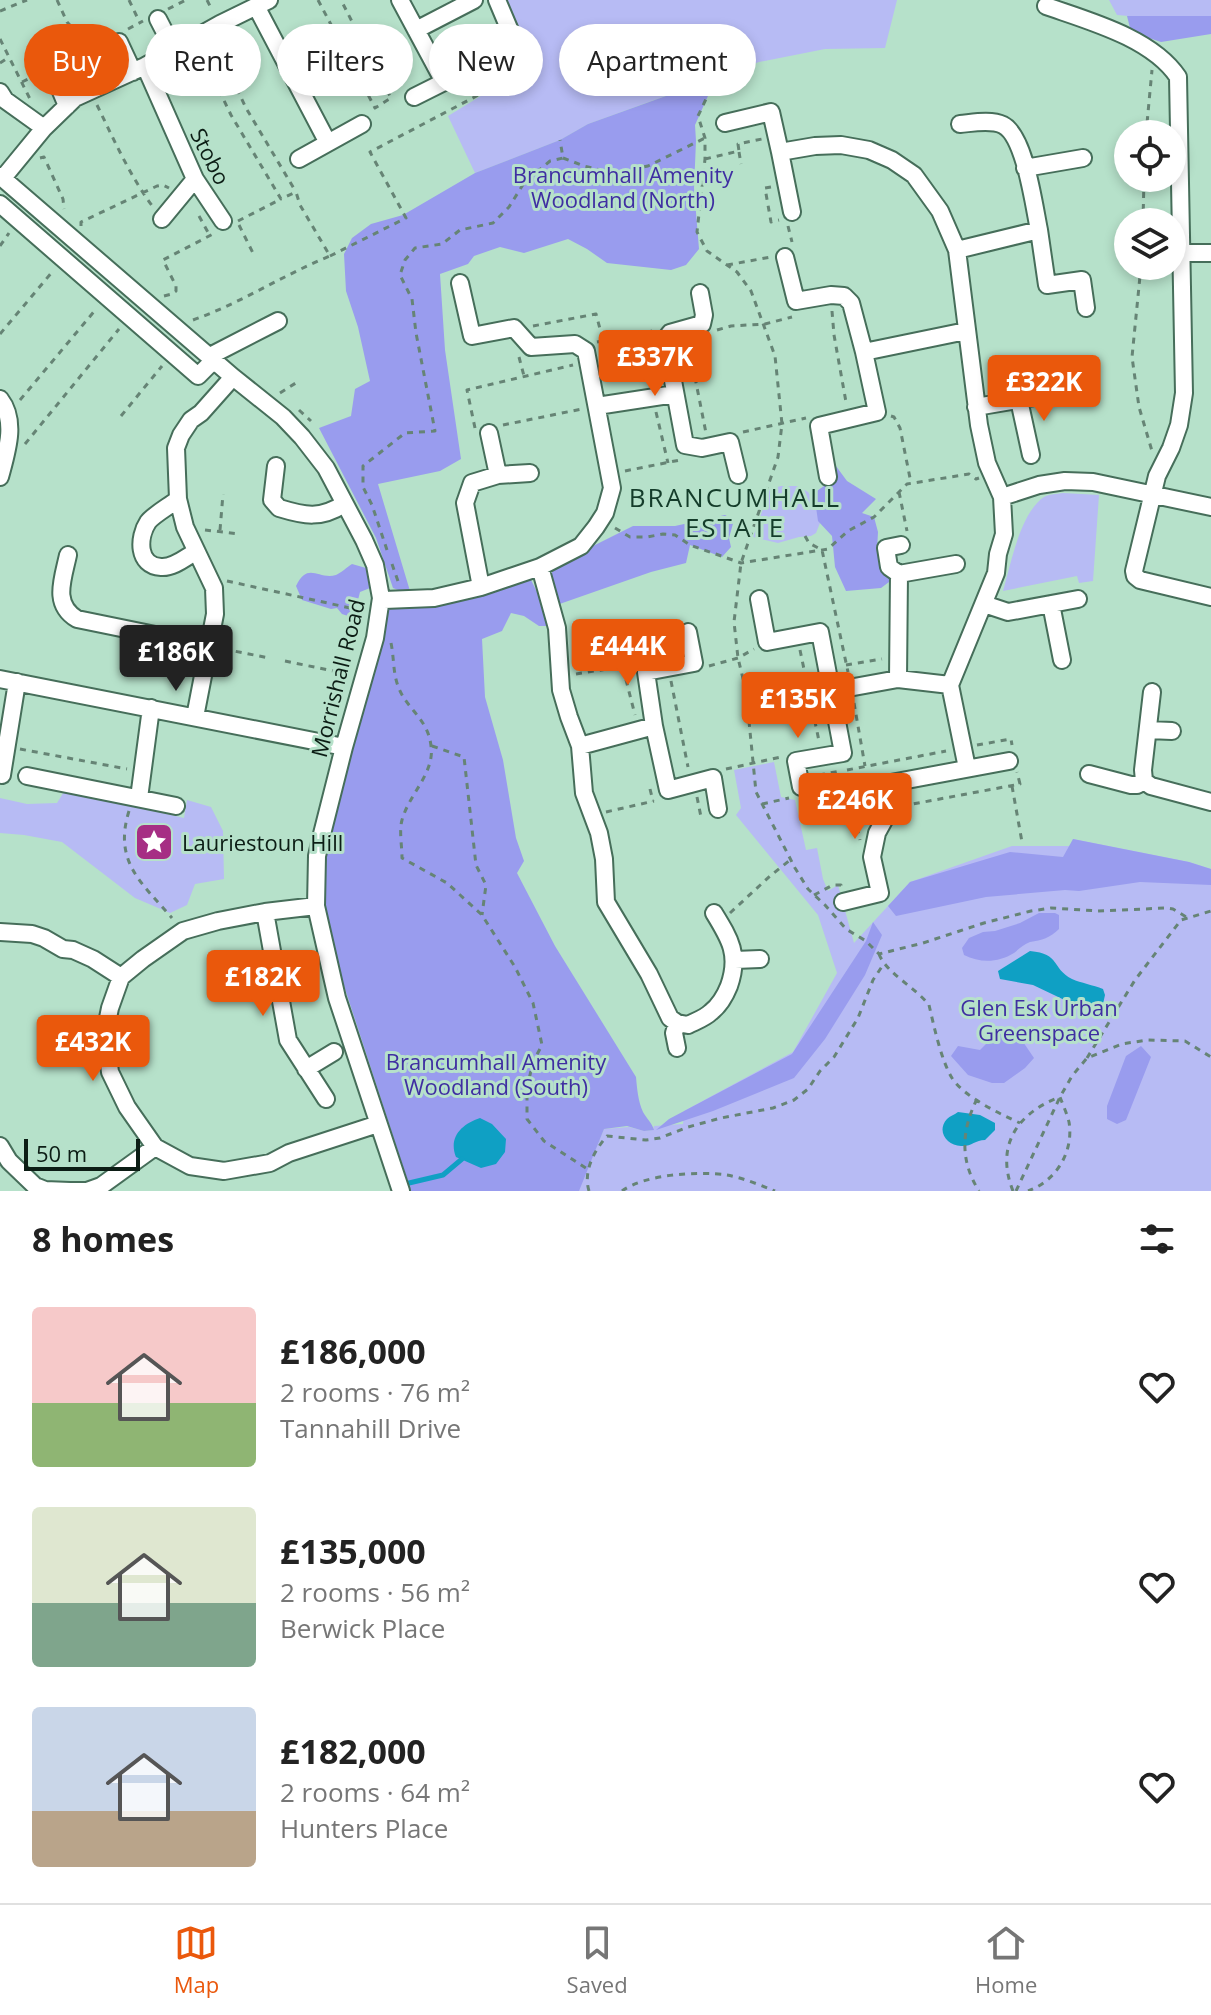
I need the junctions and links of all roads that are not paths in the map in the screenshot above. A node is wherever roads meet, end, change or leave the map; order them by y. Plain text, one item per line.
1 (400, 0) edge
2 (474, 0) edge
3 (497, 0) edge
4 (252, 5) edge
5 (1046, 6) dead end
6 (158, 19) dead end
7 (161, 24) edge
8 (219, 24) edge
9 (507, 24) edge
10 (416, 30) junction
11 (129, 56) edge
12 (145, 66) edge
13 (139, 69) junction
14 (0, 92) edge
15 (63, 96) edge
16 (414, 97) dead end
17 (67, 106) junction
18 (49, 123) junction
19 (725, 123) dead end
20 (362, 124) dead end
21 (960, 124) dead end
22 (328, 143) junction
23 (780, 152) junction
24 (1083, 158) dead end
25 (299, 159) dead end
26 (1025, 168) junction
27 (2, 177) edge
28 (195, 179) junction
29 (0, 204) edge
30 (1180, 208) edge
31 (789, 215) road end
32 (162, 219) dead end
33 (230, 221) road end
34 (1039, 230) junction
35 (957, 250) junction
36 (1186, 253) edge
37 (1211, 253) edge
38 (785, 257) dead end
39 (1182, 280) edge
40 (460, 283) dead end
41 (700, 293) dead end
42 (1086, 308) dead end
43 (278, 321) dead end
44 (966, 331) junction
45 (864, 352) junction
46 (212, 358) junction
47 (233, 377) junction
48 (1087, 388) dead end
49 (675, 394) junction
50 (1019, 400) junction
51 (3, 403) edge
52 (597, 406) junction
53 (976, 407) junction
54 (489, 433) road end
55 (1031, 455) dead end
56 (276, 466) dead end
57 (530, 473) dead end
58 (498, 475) junction
59 (738, 475) dead end
60 (0, 477) edge
61 (828, 477) dead end
62 (1153, 496) junction
63 (1002, 497) junction
64 (178, 499) junction
65 (344, 504) junction
66 (1211, 507) edge
67 (901, 545) dead end
68 (195, 552) junction
69 (68, 555) dead end
70 (956, 564) dead end
71 (540, 567) junction
72 (899, 574) junction
73 (481, 587) junction
74 (1211, 597) edge
75 (759, 599) dead end
76 (1078, 599) dead end
77 (984, 604) junction
78 (1051, 604) junction
79 (380, 606) junction
80 (688, 632) road end
81 (209, 646) junction
82 (1062, 660) dead end
83 (898, 679) junction
84 (8, 680) edge
85 (950, 685) junction
86 (832, 691) junction
87 (1152, 692) dead end
88 (151, 708) junction
89 (195, 717) junction
90 (654, 726) junction
91 (1148, 730) junction
92 (1172, 731) dead end
93 (580, 746) junction
94 (344, 747) junction
95 (1009, 761) dead end
96 (967, 768) junction
97 (0, 774) edge
98 (1089, 774) dead end
99 (27, 776) dead end
100 (1144, 781) junction
101 (800, 783) road end
102 (882, 785) junction
103 (846, 792) road end
104 (139, 798) junction
105 (1211, 802) edge
106 (176, 806) dead end
107 (718, 809) dead end
108 (843, 902) dead end
109 (316, 906) junction
110 (265, 912) junction
111 (717, 918) road end
112 (0, 932) edge
113 (760, 959) dead end
114 (735, 960) junction
115 (121, 977) junction
116 (677, 1023) junction
117 (677, 1048) dead end
118 (334, 1052) dead end
119 (306, 1069) junction
120 (326, 1099) dead end
121 (378, 1124) junction
122 (0, 1146) edge
123 (155, 1147) junction
124 (401, 1191) edge

1 - 10 street
2 - 10 street
3 - 9 street
4 - 8 street
4 - 22 street
5 - 30 street
6 - 7 street
10 - 16 street
11 - 13 street, Stobo
12 - 13 street
13 - 17 street
13 - 28 street, Stobo
14 - 18 street
15 - 17 street
17 - 18 street
18 - 27 street
19 - 23 street
20 - 22 street
21 - 26 street
22 - 25 street
23 - 31 street
23 - 35 street
24 - 26 street
26 - 34 street
27 - 46 street, Morrishall Road
28 - 32 street
28 - 33 street, Stobo
29 - 46 street
34 - 35 street
34 - 42 street
35 - 44 street
36 - 37 street
38 - 45 street
39 - 62 street
40 - 52 street
41 - 49 street
43 - 46 street
44 - 45 street
44 - 53 street
45 - 61 street
46 - 47 street, Morrishall Road
47 - 64 street
47 - 65 street, Morrishall Road
48 - 50 street
49 - 52 street
49 - 59 street
50 - 53 street
50 - 55 street
51 - 60 street
52 - 71 street
53 - 63 street
54 - 58 street
56 - 65 street
57 - 58 street
58 - 73 street
62 - 63 street
62 - 66 street
62 - 74 street
63 - 77 street
64 - 68 street
64 - 68 street
65 - 79 street, Morrishall Road
67 - 72 street
68 - 81 street
69 - 81 street
70 - 72 street
71 - 73 street
71 - 93 street
72 - 83 street
73 - 79 street
75 - 86 street
76 - 78 street
77 - 78 street
77 - 85 street
78 - 82 street
79 - 94 street, Morrishall Road
80 - 90 street
81 - 89 street
83 - 85 street
83 - 86 street
84 - 88 street
84 - 97 street
85 - 96 street
86 - 101 street
87 - 91 street
88 - 89 street
88 - 104 street
89 - 94 street
90 - 93 street
90 - 107 street
91 - 92 street
91 - 100 street
93 - 116 street
94 - 109 street, Morrishall Road
95 - 96 street
96 - 102 street
98 - 100 street
99 - 104 street
100 - 105 street
102 - 103 street
102 - 108 street
104 - 106 street
109 - 110 street
109 - 121 street, Morrishall Road
110 - 115 street
110 - 119 street
111 - 114 street
112 - 115 street
113 - 114 street
114 - 116 street
115 - 123 street
116 - 117 street
118 - 119 street
119 - 120 street
121 - 123 street
121 - 124 street, Morrishall Road
122 - 123 street

